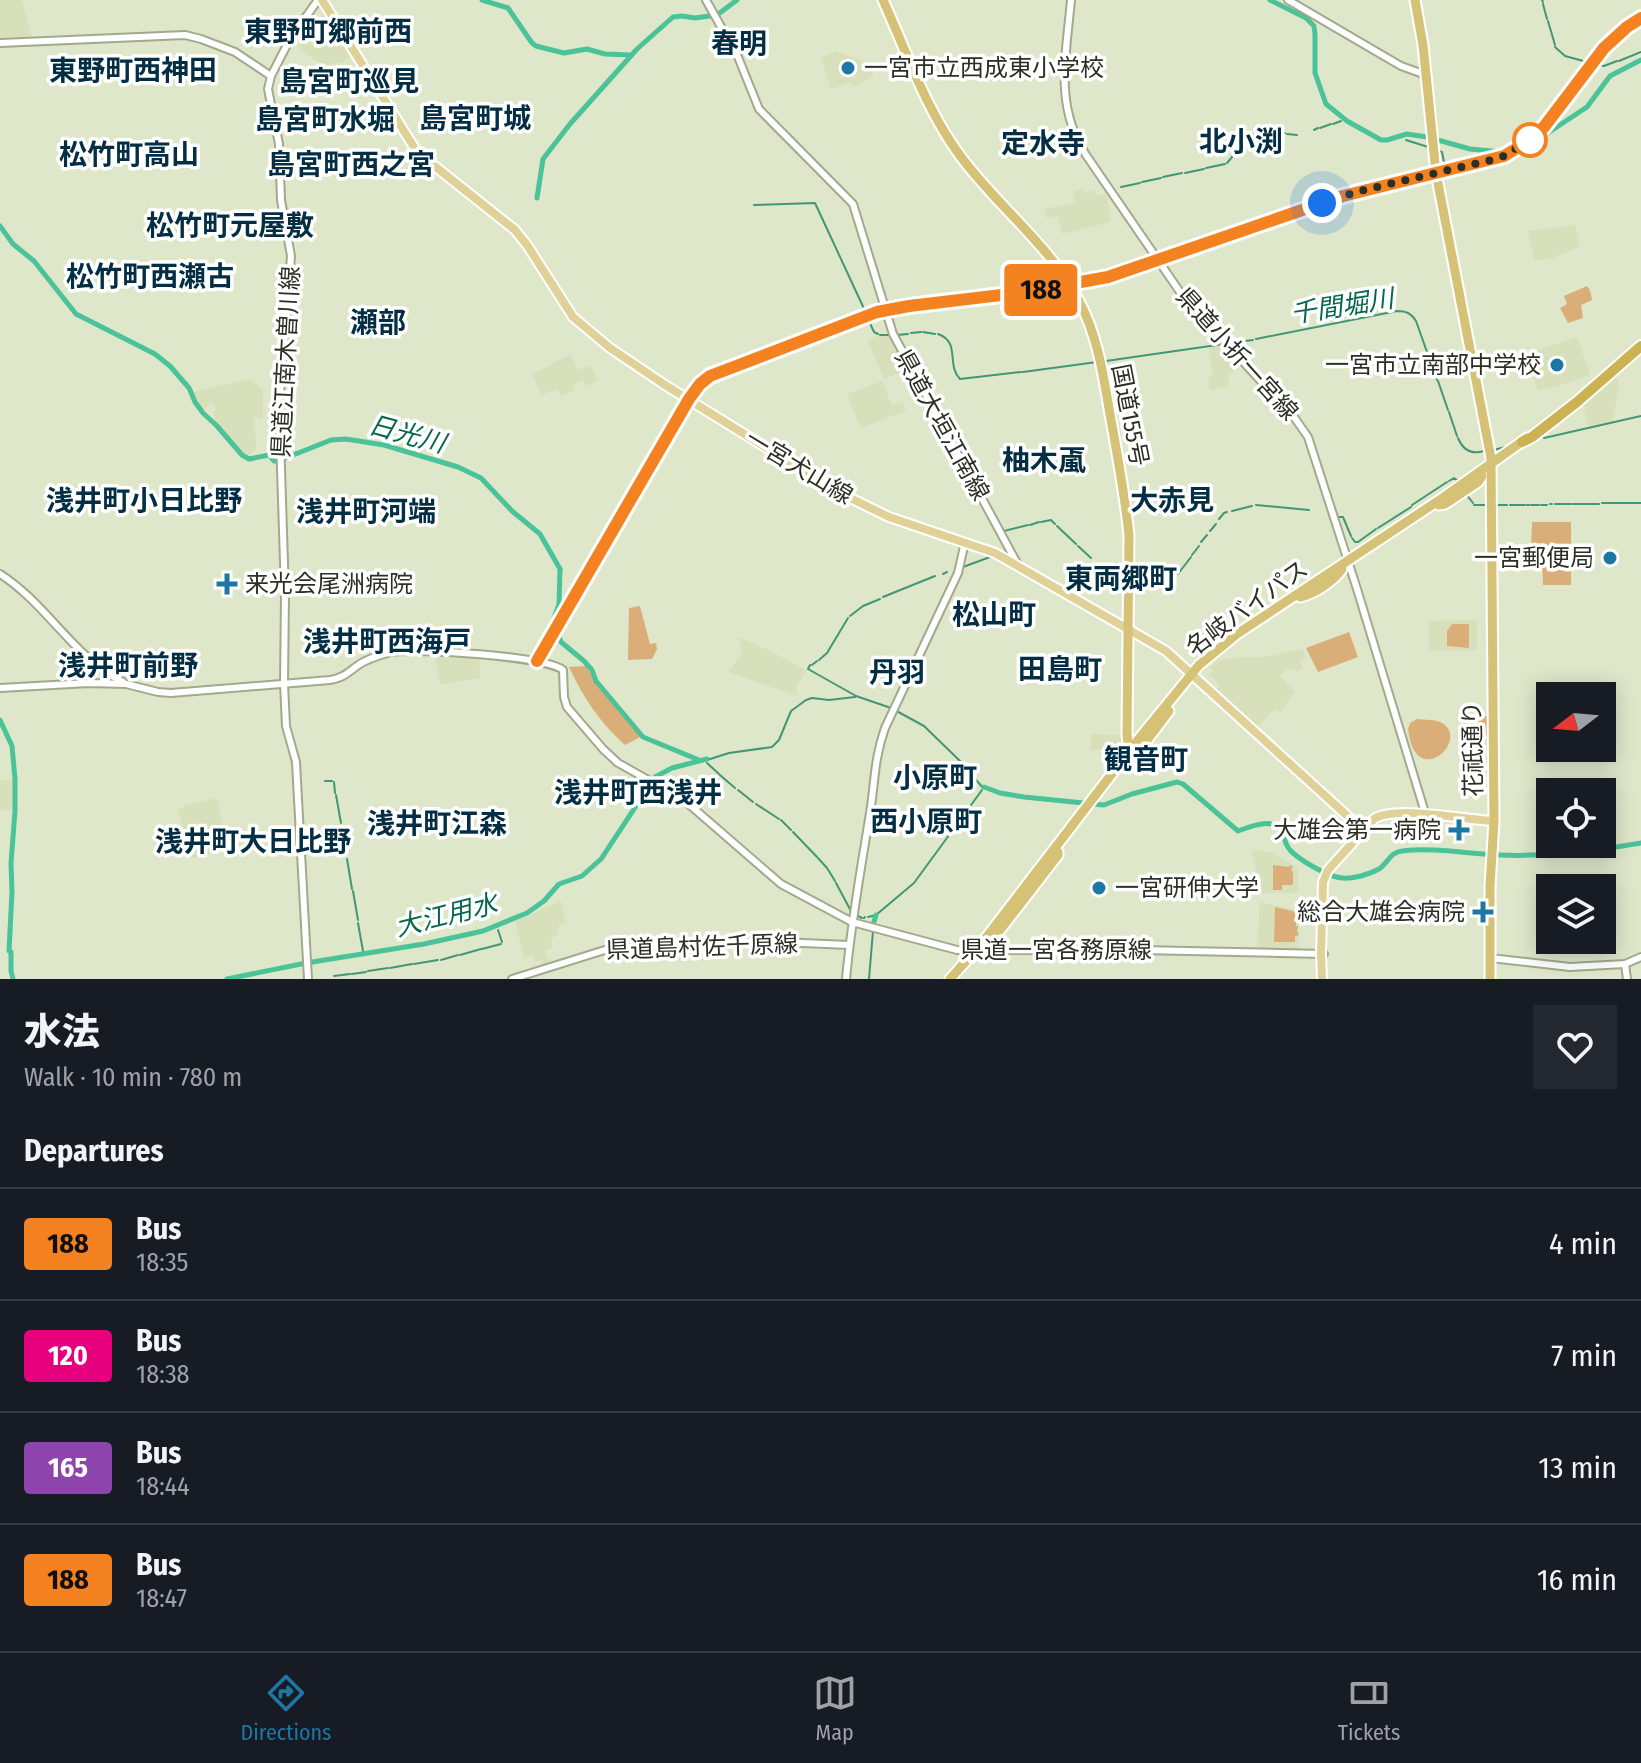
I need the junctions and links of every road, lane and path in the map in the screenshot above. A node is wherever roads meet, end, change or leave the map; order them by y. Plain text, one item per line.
1 (320, 0) edge
2 (706, 0) edge
3 (884, 0) edge
4 (1071, 0) edge
5 (1288, 0) edge
6 (1414, 0) edge
7 (1641, 18) edge
8 (0, 43) edge
9 (1425, 75) junction
10 (271, 76) junction
11 (1435, 174) junction
12 (1158, 260) junction
13 (1071, 284) junction
14 (885, 310) junction
15 (1641, 346) edge
16 (1641, 352) edge
17 (689, 399) junction
18 (1522, 442) junction
19 (1488, 470) junction
20 (1464, 487) junction
21 (1443, 498) junction
22 (1416, 517) junction
23 (1393, 534) junction
24 (965, 542) junction
25 (1345, 564) junction
26 (1018, 565) junction
27 (0, 574) edge
28 (1257, 625) junction
29 (1129, 630) junction
30 (537, 661) junction
31 (1193, 675) junction
32 (126, 684) junction
33 (284, 684) junction
34 (0, 688) edge
35 (1135, 747) junction
36 (1426, 815) junction
37 (1494, 823) junction
38 (1365, 831) junction
39 (1068, 833) junction
40 (852, 922) junction
41 (849, 945) junction
42 (979, 947) junction
43 (1323, 954) junction
44 (1641, 957) edge
45 (1490, 958) junction
46 (1625, 964) junction
47 (308, 979) edge
48 (512, 979) edge
49 (846, 979) edge
50 (952, 979) edge
51 (1324, 979) edge
52 (1490, 979) edge
53 (1627, 979) edge

1 - 10 main road, 県道江南木曽川線
1 - 17 main road, 一宮犬山線
2 - 14 main road, 県道大垣江南線
3 - 13 highway, 国道155号
4 - 12 main road, 県道小折一宮線
5 - 9 main road
6 - 9 highway
7 - 11 main road
8 - 10 main road
9 - 11 highway
10 - 33 main road, 県道江南木曽川線
11 - 12 main road
11 - 19 highway
12 - 13 main road
12 - 25 main road, 県道小折一宮線
13 - 14 main road
13 - 29 highway, 国道155号
14 - 17 main road
14 - 26 main road, 県道大垣江南線
15 - 18 highway, 名岐バイパス
15 - 18 highway
16 - 19 highway, 名岐バイパス
17 - 24 main road, 一宮犬山線
17 - 30 main road
18 - 19 highway, 名岐バイパス
19 - 20 highway, 名岐バイパス
19 - 37 highway, 花祇通り
20 - 21 highway, 名岐バイパス
20 - 21 highway
21 - 22 highway, 名岐バイパス
21 - 22 highway
22 - 23 highway, 名岐バイパス
23 - 25 highway, 名岐バイパス
23 - 25 highway
24 - 26 main road, 一宮犬山線
24 - 40 main road
25 - 28 highway, 名岐バイパス
25 - 28 highway, 名岐バイパス
25 - 36 main road, 県道小折一宮線
26 - 29 main road, 一宮犬山線
27 - 32 main road
28 - 31 highway, 名岐バイパス
28 - 31 highway, 名岐バイパス
29 - 31 main road, 一宮犬山線
29 - 35 highway, 国道155号
30 - 33 main road
30 - 40 main road, 県道一宮各務原線
31 - 35 highway, 名岐バイパス
31 - 38 main road, 一宮犬山線
32 - 33 main road
32 - 34 main road
33 - 47 main road, 県道江南木曽川線
35 - 39 highway, 名岐バイパス
36 - 37 main road
36 - 38 main road
37 - 45 highway, 花祇通り
38 - 43 main road
39 - 42 highway, 名岐バイパス
39 - 42 highway, 名岐バイパス
40 - 41 main road
40 - 42 main road, 県道一宮各務原線
41 - 48 main road, 県道島村佐千原線
41 - 49 main road
42 - 43 main road, 県道一宮各務原線
42 - 50 highway
43 - 51 main road
44 - 46 main road
45 - 46 main road
45 - 52 highway, 花祇通り
46 - 53 main road

